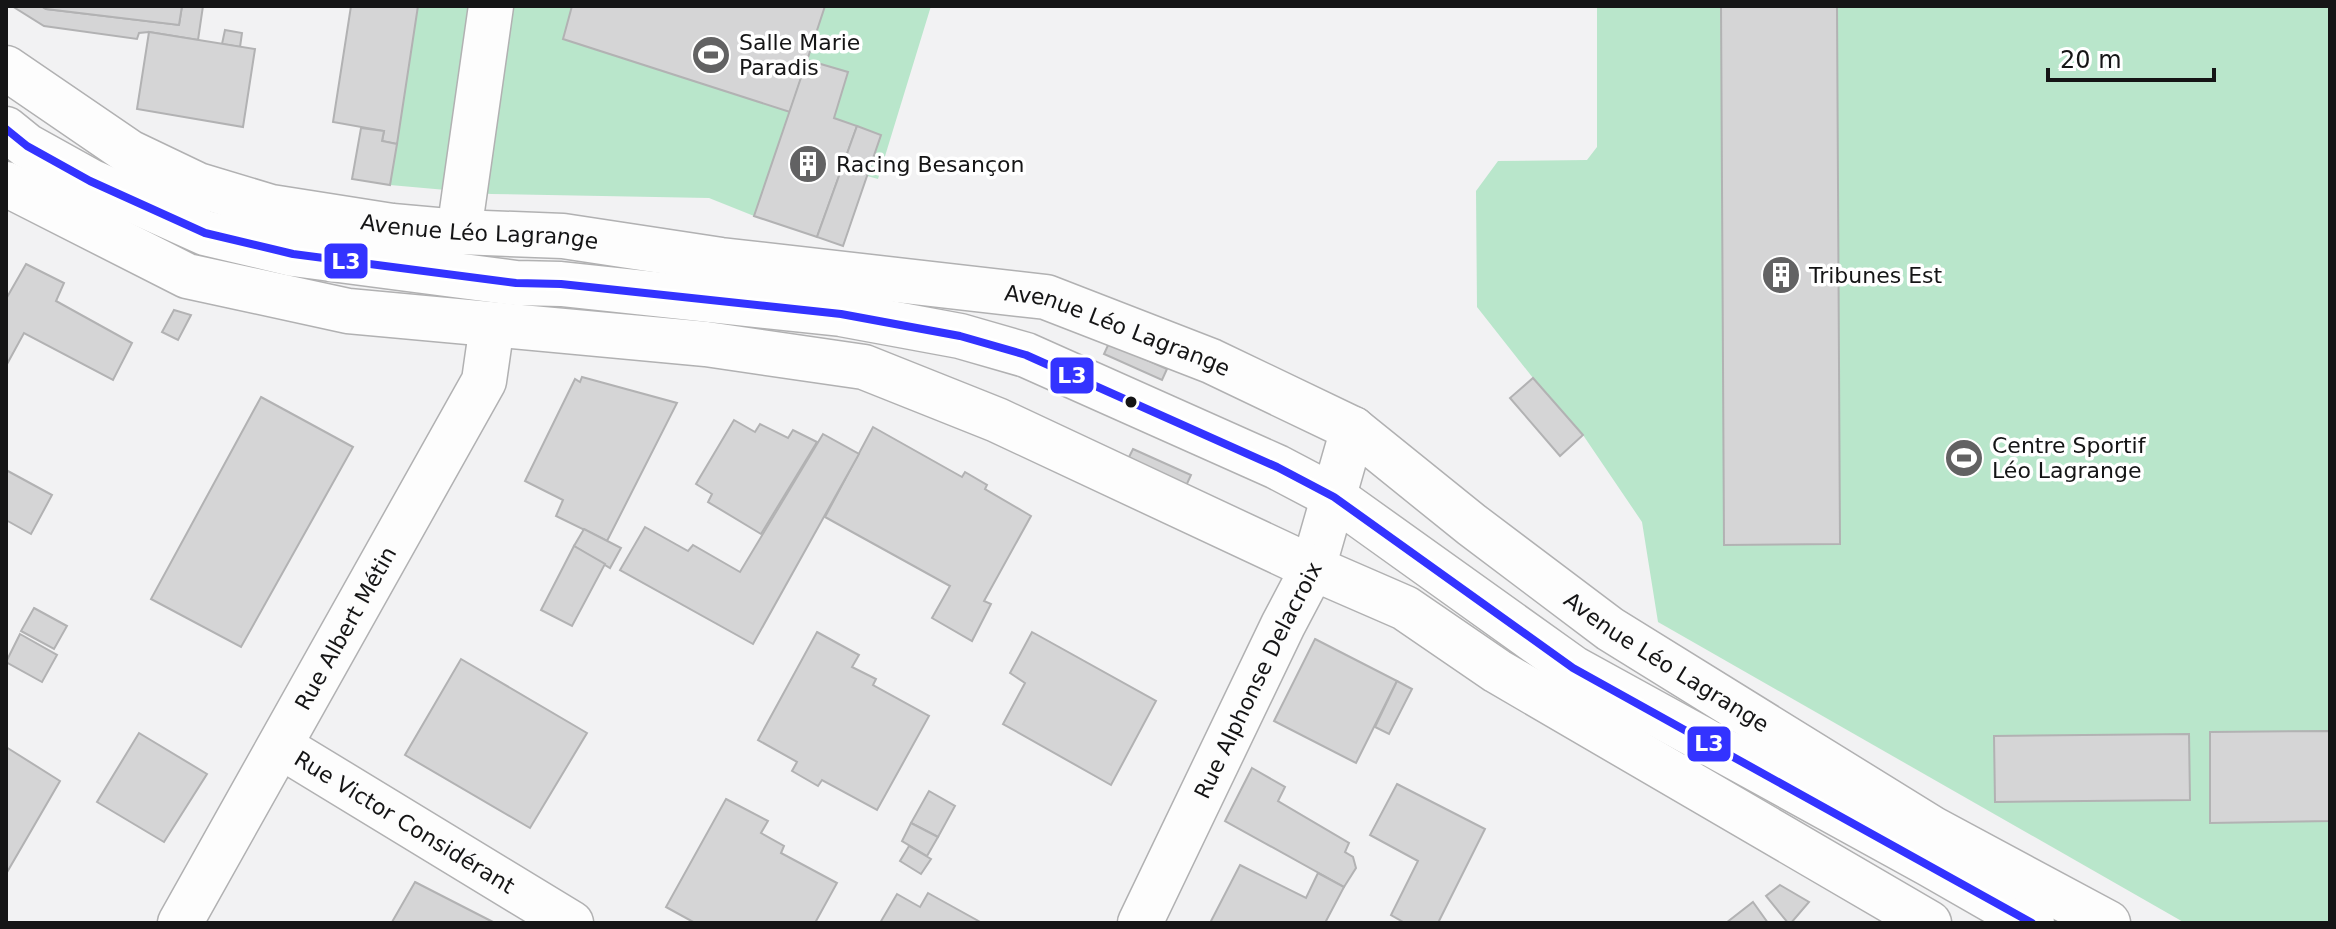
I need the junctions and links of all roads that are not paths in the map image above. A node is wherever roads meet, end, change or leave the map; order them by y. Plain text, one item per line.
1 (491, 6) edge
2 (6, 68) edge
3 (6, 129) edge
4 (6, 184) edge
5 (459, 232) junction
6 (492, 325) junction
7 (1353, 429) junction
8 (1334, 497) junction
9 (1313, 568) junction
10 (280, 746) junction
11 (1910, 918) edge
12 (180, 923) edge
13 (571, 923) edge
14 (1140, 923) edge
15 (2032, 923) edge
16 (2108, 923) edge

1 - 5 main road
2 - 5 main road, Avenue Léo Lagrange
3 - 8 main road, Avenue Léo Lagrange
4 - 6 main road
5 - 7 main road, Avenue Léo Lagrange
6 - 9 main road
6 - 10 main road, Rue Albert Métin
7 - 8 main road, Rue Alphonse Delacroix
7 - 16 main road, Avenue Léo Lagrange
8 - 9 main road, Rue Alphonse Delacroix
8 - 15 main road, Avenue Léo Lagrange
9 - 11 main road
9 - 14 main road, Rue Alphonse Delacroix
10 - 12 main road, Rue Albert Métin
10 - 13 main road, Rue Victor Considérant

